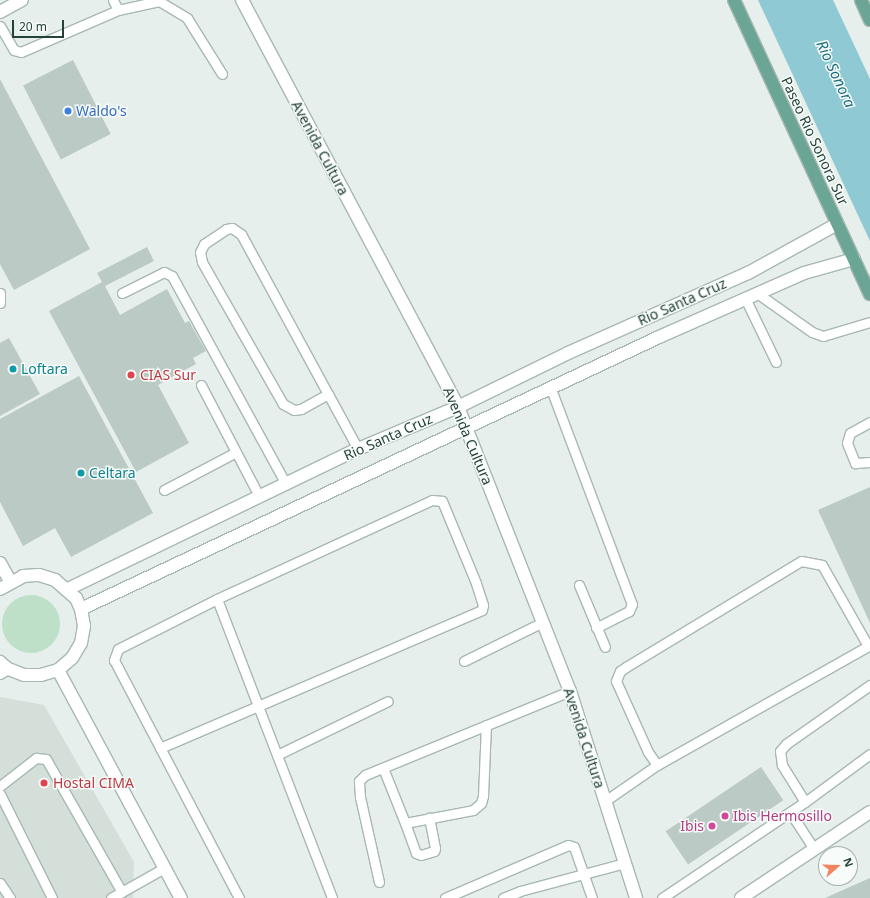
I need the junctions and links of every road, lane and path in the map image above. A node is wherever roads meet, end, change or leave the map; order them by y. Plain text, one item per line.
1 (22, 0) edge
2 (113, 0) edge
3 (242, 0) edge
4 (734, 0) edge
5 (865, 2) edge
6 (118, 10) junction
7 (0, 12) edge
8 (870, 20) edge
9 (0, 26) edge
10 (222, 74) dead end
11 (837, 224) junction
12 (854, 259) junction
13 (0, 293) edge
14 (122, 293) dead end
15 (757, 293) junction
16 (870, 294) edge
17 (745, 298) junction
18 (0, 303) edge
19 (870, 322) edge
20 (776, 362) dead end
21 (201, 385) dead end
22 (551, 389) junction
23 (328, 394) junction
24 (458, 407) junction
25 (870, 422) edge
26 (466, 428) junction
27 (358, 449) junction
28 (236, 452) junction
29 (870, 462) edge
30 (286, 484) junction
31 (164, 490) dead end
32 (259, 496) junction
33 (0, 563) edge
34 (10, 581) junction
35 (578, 584) dead end
36 (0, 589) edge
37 (68, 589) junction
38 (217, 599) junction
39 (81, 609) junction
40 (543, 622) junction
41 (596, 628) junction
42 (869, 646) edge
43 (605, 647) dead end
44 (464, 662) dead end
45 (3, 668) edge
46 (58, 670) junction
47 (870, 685) edge
48 (570, 691) junction
49 (388, 701) dead end
50 (258, 706) junction
51 (486, 725) junction
52 (160, 748) junction
53 (870, 754) edge
54 (277, 755) junction
55 (657, 765) junction
56 (383, 768) junction
57 (0, 786) edge
58 (0, 794) edge
59 (605, 801) junction
60 (806, 802) junction
61 (790, 812) junction
62 (870, 812) edge
63 (429, 818) junction
64 (405, 823) junction
65 (814, 849) junction
66 (625, 863) junction
67 (164, 868) junction
68 (584, 874) junction
69 (379, 882) dead end
70 (0, 883) edge
71 (122, 892) junction
72 (10, 898) edge
73 (52, 898) edge
74 (111, 898) edge
75 (181, 898) edge
76 (238, 898) edge
77 (332, 898) edge
78 (445, 898) edge
79 (504, 898) edge
80 (592, 898) edge
81 (636, 898) edge
82 (662, 898) edge
83 (741, 898) edge

1 - 7 street
2 - 6 lane
3 - 24 street, Avenida Cultura
4 - 11 main road, Paseo Rio Sonora Sur
5 - 8 main road
6 - 9 lane
6 - 10 lane
11 - 12 main road, Paseo Rio Sonora Sur
11 - 24 street, Rio Santa Cruz
12 - 15 street, Rio Santa Cruz
12 - 16 main road, Paseo Rio Sonora Sur
13 - 18 lane
14 - 30 lane
15 - 17 street, Rio Santa Cruz
15 - 19 lane
17 - 20 lane
17 - 22 street, Rio Santa Cruz
21 - 28 lane
22 - 26 street, Rio Santa Cruz
22 - 41 lane
23 - 23 lane
23 - 27 lane
24 - 26 street, Avenida Cultura
24 - 27 street, Rio Santa Cruz
25 - 29 lane
26 - 39 street, Rio Santa Cruz
26 - 40 street, Avenida Cultura
27 - 30 street, Rio Santa Cruz
28 - 31 lane
28 - 32 lane
30 - 32 street, Rio Santa Cruz
32 - 37 street, Rio Santa Cruz
33 - 34 street
34 - 36 street
34 - 37 street
35 - 41 lane
37 - 39 street
38 - 50 lane
38 - 50 lane
38 - 52 lane
39 - 46 street
40 - 44 lane
40 - 48 street, Avenida Cultura
41 - 43 lane
42 - 55 lane
42 - 55 lane
45 - 46 street
46 - 67 street
47 - 60 lane
48 - 51 lane
48 - 59 street, Avenida Cultura
49 - 54 lane
50 - 52 lane
50 - 54 lane
51 - 56 lane
51 - 63 lane
52 - 76 lane
53 - 60 lane
54 - 77 lane
55 - 59 lane
56 - 64 lane
56 - 69 lane
57 - 71 lane
58 - 73 lane
59 - 66 street, Avenida Cultura
60 - 61 lane
61 - 65 lane
61 - 82 lane
62 - 65 street
63 - 64 lane
63 - 64 lane
65 - 83 street
66 - 68 lane
66 - 81 street, Avenida Cultura
67 - 71 lane
67 - 75 street
68 - 78 lane
68 - 79 lane
68 - 80 lane
70 - 72 lane
71 - 74 lane

